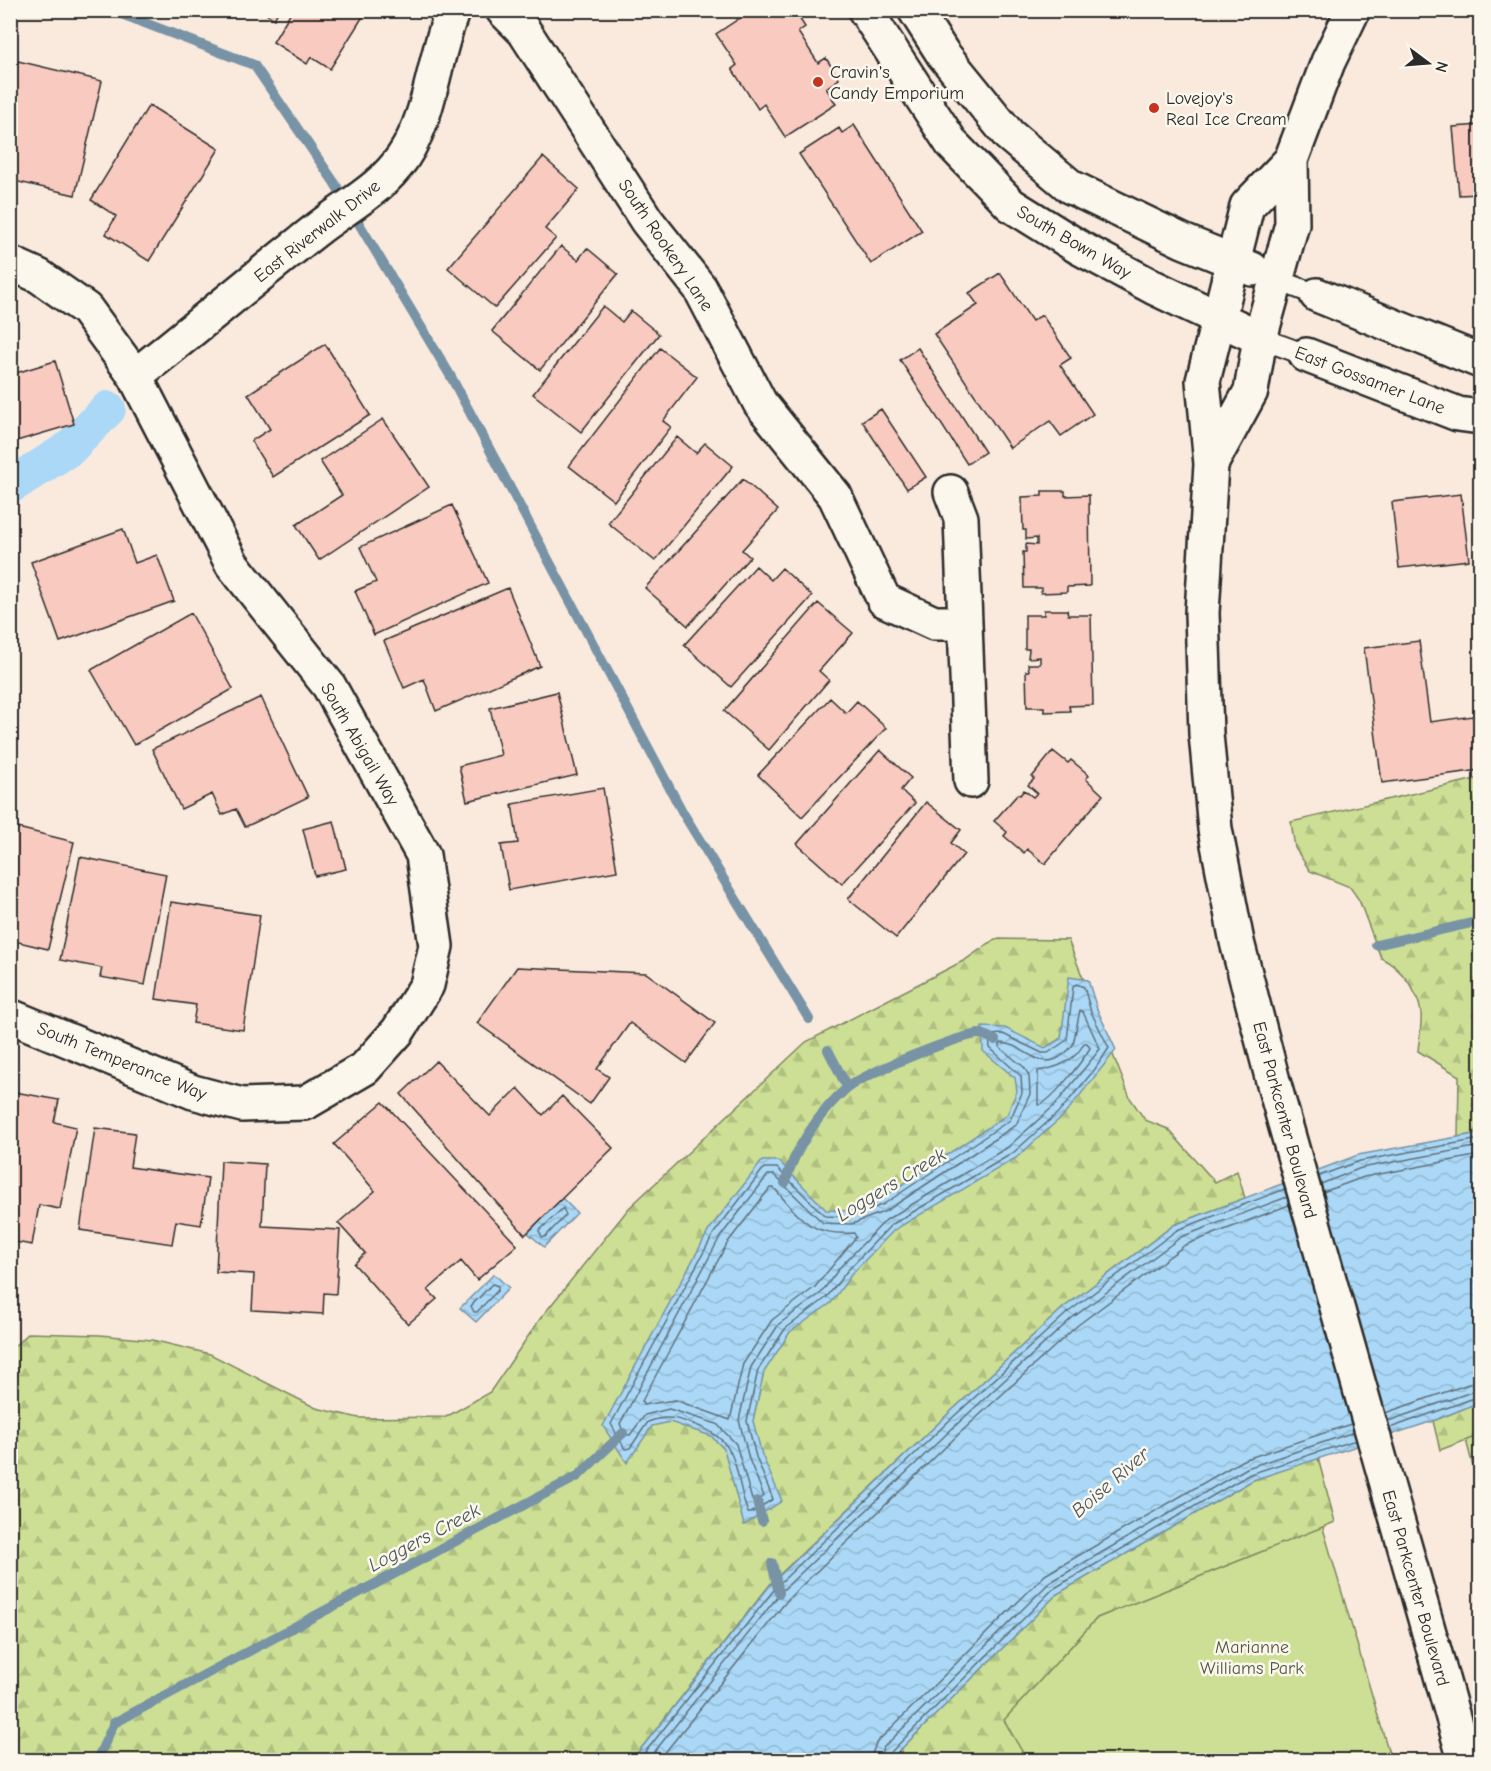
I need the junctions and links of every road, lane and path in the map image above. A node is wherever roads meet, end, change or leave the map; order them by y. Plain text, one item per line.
1 (453, 10) edge
2 (502, 10) edge
3 (865, 10) edge
4 (915, 10) edge
5 (1353, 10) edge
6 (1292, 160) junction
7 (1233, 261) junction
8 (10, 263) edge
9 (1275, 279) junction
10 (1317, 295) joint
11 (1218, 319) junction
12 (1260, 338) junction
13 (1306, 355) joint
14 (1480, 362) edge
15 (135, 376) junction
16 (1480, 417) edge
17 (1211, 464) junction
18 (951, 492) dead end
19 (963, 623) junction
20 (971, 781) dead end
21 (10, 1016) edge
22 (305, 1103) joint
23 (1465, 1761) edge

1 - 15 street, East Riverwalk Drive
2 - 19 street, South Rookery Lane
3 - 11 street, South Bown Way
4 - 7 street
5 - 6 street, East Parkcenter Boulevard
6 - 7 street, East Parkcenter Boulevard
6 - 9 street, East Parkcenter Boulevard
7 - 9 street
7 - 11 street, East Parkcenter Boulevard
8 - 15 street, South Abigail Way
9 - 10 lane
9 - 12 street, East Parkcenter Boulevard
10 - 14 street
11 - 12 street, South Bown Way
11 - 17 street, East Parkcenter Boulevard
12 - 13 lane, East Gossamer Lane
12 - 17 street, East Parkcenter Boulevard
13 - 16 street, East Gossamer Lane
15 - 22 street, South Abigail Way
17 - 23 street, East Parkcenter Boulevard
18 - 19 street
19 - 20 street
21 - 22 street, South Temperance Way

